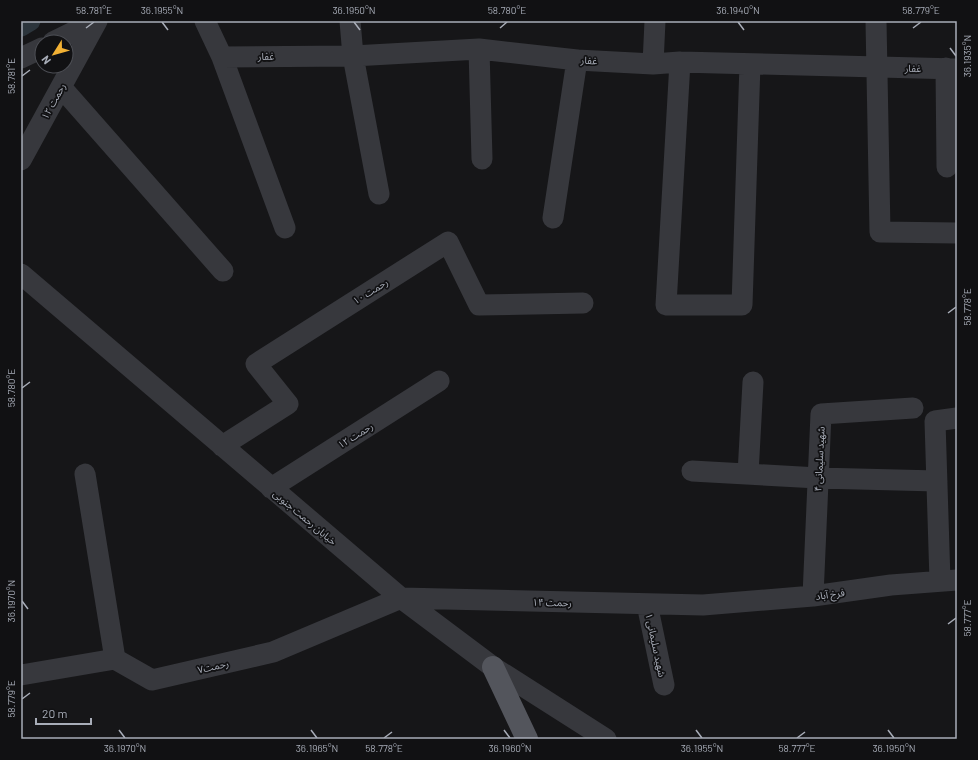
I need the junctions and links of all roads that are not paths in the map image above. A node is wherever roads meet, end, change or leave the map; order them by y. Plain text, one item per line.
1 (97, 21) edge
2 (205, 21) edge
3 (350, 21) edge
4 (655, 21) edge
5 (876, 21) edge
6 (70, 34) edge
7 (479, 49) junction
8 (34, 52) edge
9 (222, 56) junction
10 (353, 56) junction
11 (21, 58) edge
12 (577, 60) junction
13 (680, 62) junction
14 (653, 64) junction
15 (750, 64) junction
16 (877, 67) junction
17 (952, 69) edge
18 (61, 87) junction
19 (482, 158) dead end
20 (21, 160) edge
21 (946, 167) dead end
22 (379, 194) dead end
23 (553, 218) dead end
24 (285, 228) dead end
25 (957, 233) edge
26 (223, 271) dead end
27 (21, 274) edge
28 (583, 303) dead end
29 (439, 381) dead end
30 (753, 382) dead end
31 (913, 408) dead end
32 (957, 418) edge
33 (222, 446) junction
34 (692, 471) dead end
35 (85, 474) dead end
36 (748, 474) junction
37 (818, 478) junction
38 (937, 481) junction
39 (271, 488) junction
40 (949, 581) edge
41 (813, 596) junction
42 (401, 598) junction
43 (647, 604) junction
44 (703, 606) joint
45 (115, 659) junction
46 (493, 667) junction
47 (21, 675) edge
48 (664, 686) dead end
49 (527, 739) edge
50 (606, 739) edge

1 - 6 street
1 - 18 street, رحمت ۱۲
2 - 9 street
3 - 10 street
4 - 14 street
5 - 16 street
7 - 10 street, غفار
7 - 12 street, غفار
7 - 19 street
8 - 11 street
9 - 10 street, غفار
9 - 24 street
10 - 22 street
12 - 14 street, غفار
12 - 23 street
13 - 14 street, غفار
13 - 15 street, غفار
13 - 15 street
15 - 16 street, غفار
16 - 17 street, غفار
16 - 25 street
17 - 21 street
18 - 20 street, رحمت ۱۲
18 - 26 street
27 - 33 street, خیابان رحمت جنوبی
28 - 33 street, رحمت ۱۰
29 - 39 street, رحمت ۱۲
30 - 36 street
31 - 37 street, شهید سلیمانی ۴
32 - 38 street
33 - 39 street, خیابان رحمت جنوبی
34 - 36 street
35 - 45 street
36 - 37 street
37 - 38 street
37 - 41 street, شهید سلیمانی ۴
38 - 40 street
39 - 42 street, خیابان رحمت جنوبی
40 - 41 street, فرخ آباد
41 - 44 street, فرخ آباد
42 - 43 street, رحمت ۱۴
42 - 45 street, رحمت۷
42 - 46 street, خیابان رحمت جنوبی
43 - 44 street, رحمت ۱۴
43 - 48 street, شهید سلیمانی ۱
45 - 47 street
46 - 49 main road
46 - 50 street, خیابان رحمت جنوبی

